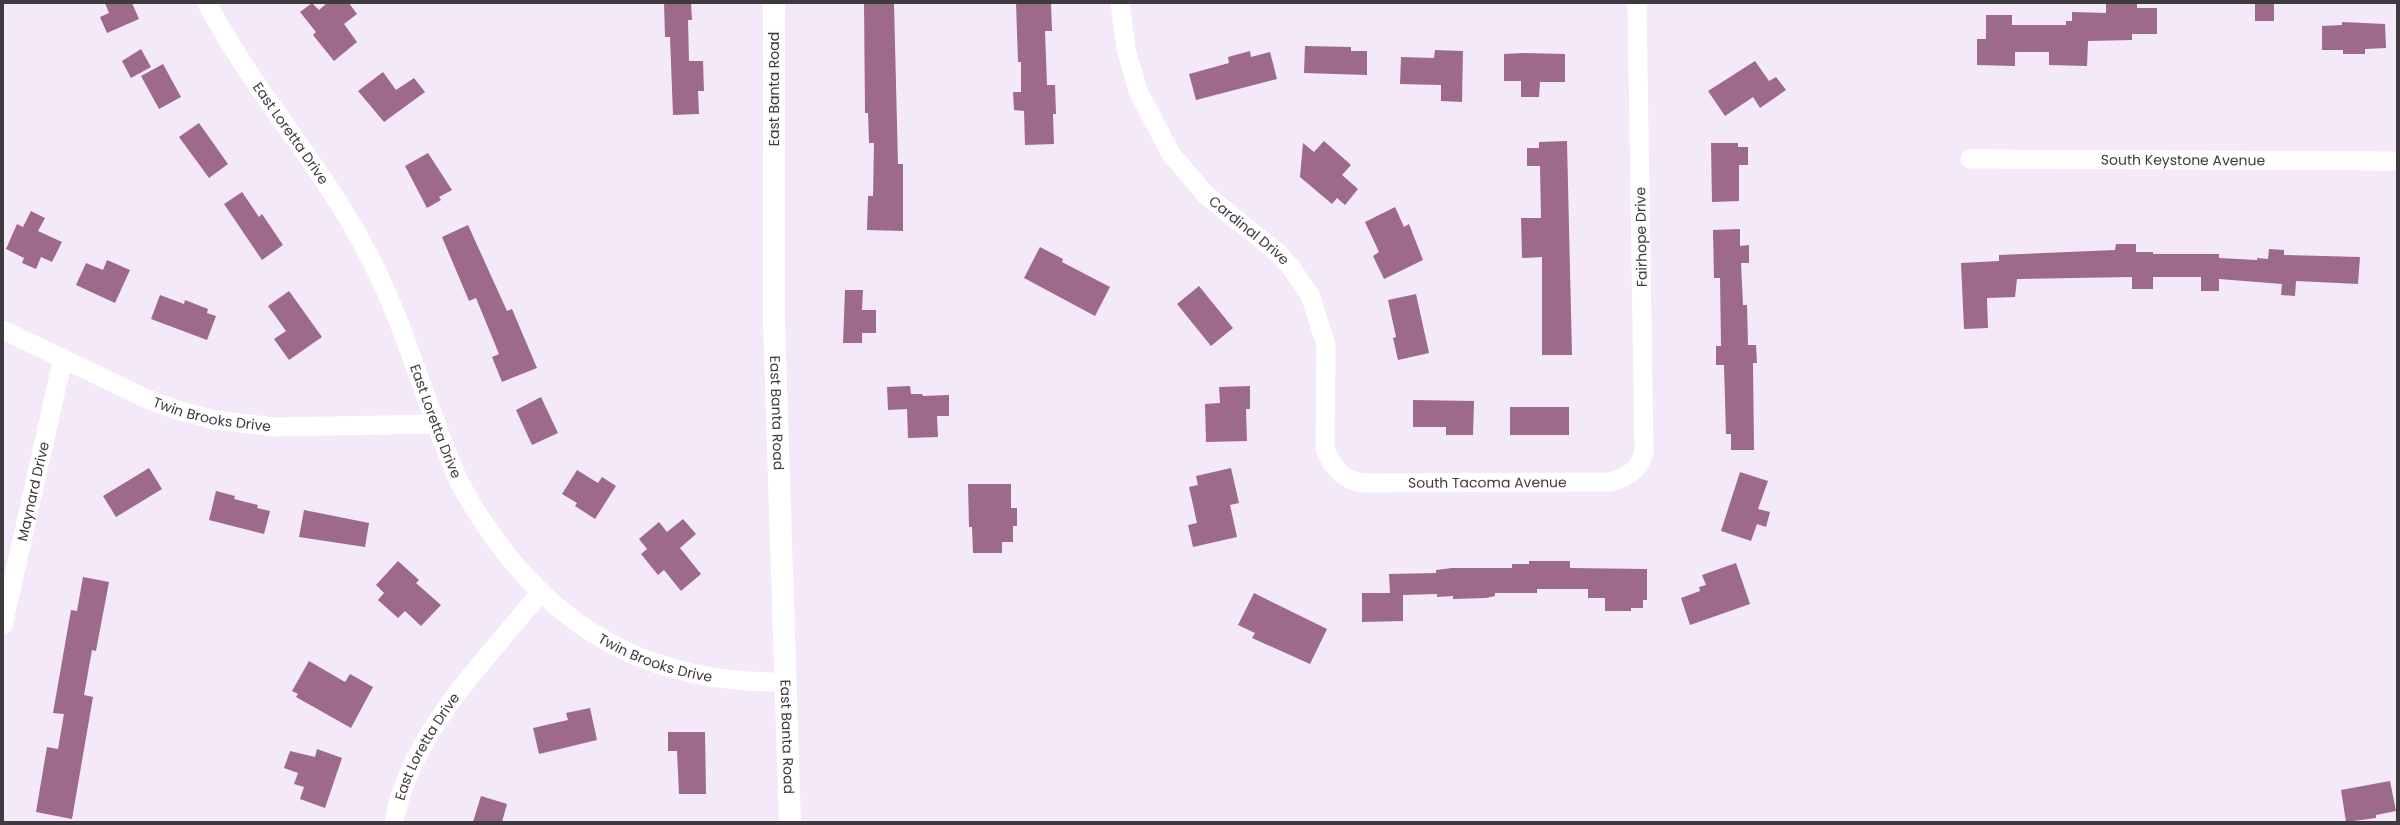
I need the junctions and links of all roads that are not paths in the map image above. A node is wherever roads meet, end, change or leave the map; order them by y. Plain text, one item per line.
1 (207, 3) edge
2 (774, 3) edge
3 (1120, 3) edge
4 (1636, 3) edge
5 (1970, 159) dead end
6 (2397, 161) edge
7 (3, 330) edge
8 (63, 358) junction
9 (437, 424) junction
10 (1636, 468) joint
11 (1338, 471) joint
12 (541, 592) junction
13 (3, 625) edge
14 (786, 682) junction
15 (394, 822) edge
16 (790, 822) edge

1 - 9 street, East Loretta Drive
2 - 14 street, East Banta Road
3 - 11 street, Cardinal Drive
4 - 10 street, Fairhope Drive
5 - 6 street, South Keystone Avenue
7 - 8 street, Twin Brooks Drive
8 - 9 street, Twin Brooks Drive
8 - 13 street, Maynard Drive
9 - 12 street, East Loretta Drive
10 - 11 street, South Tacoma Avenue
12 - 14 street, Twin Brooks Drive
12 - 15 street, East Loretta Drive
14 - 16 street, East Banta Road

